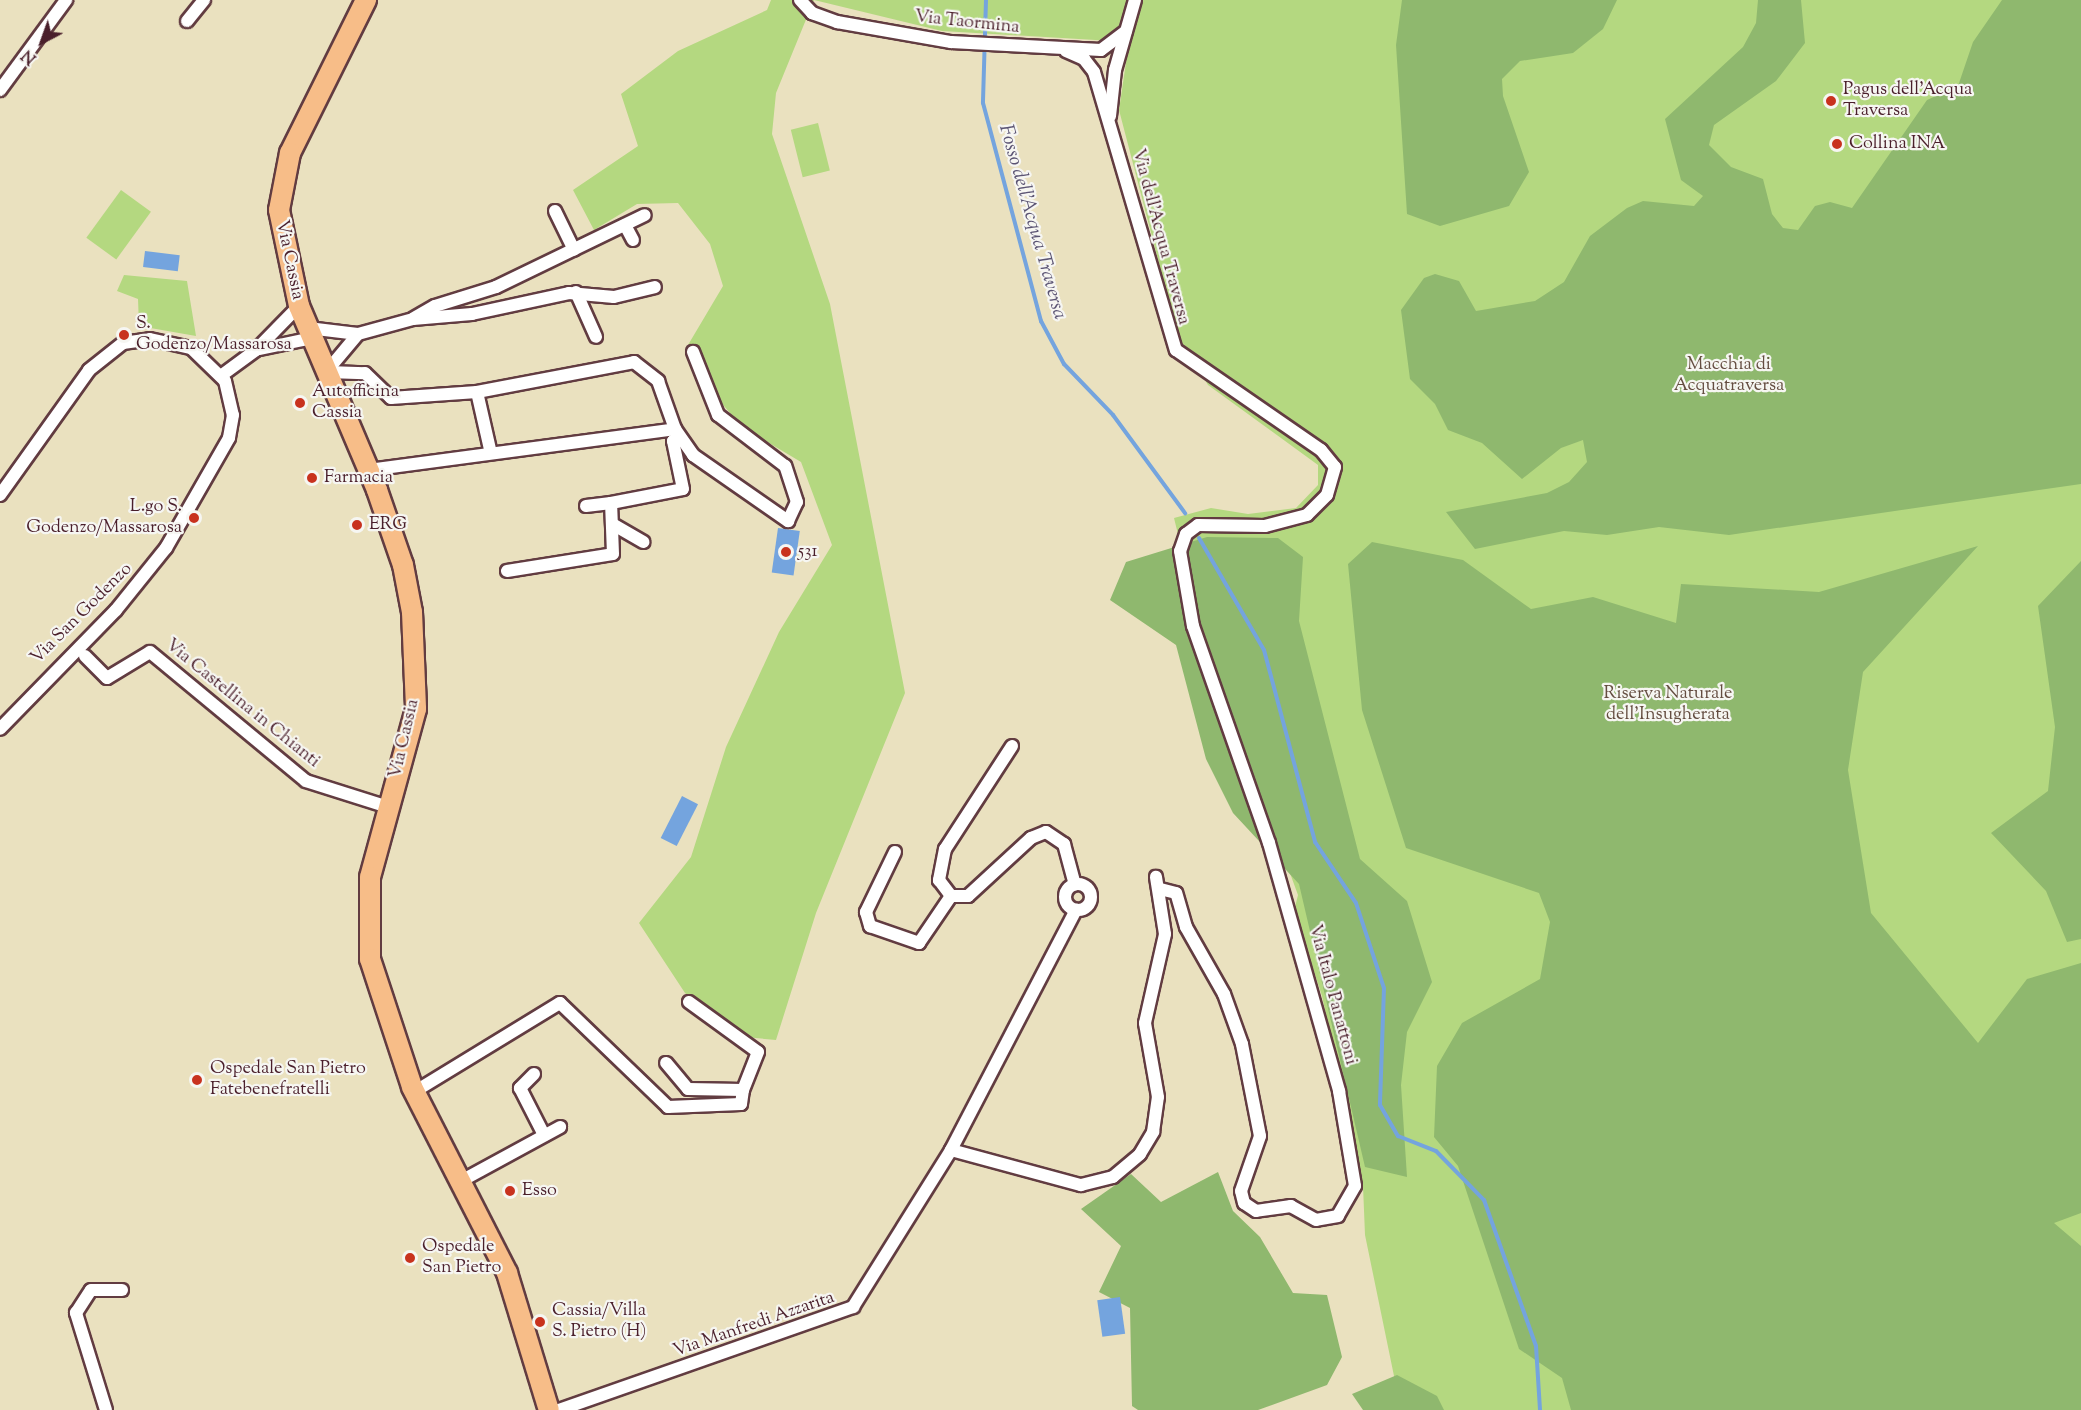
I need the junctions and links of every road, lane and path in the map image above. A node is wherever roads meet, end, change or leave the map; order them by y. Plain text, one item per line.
1 (66, 0) edge
2 (204, 0) edge
3 (366, 0) edge
4 (800, 0) edge
5 (1135, 0) edge
6 (187, 21) dead end
7 (1126, 31) junction
8 (1066, 51) junction
9 (6, 72) edge
10 (0, 90) edge
11 (1110, 117) junction
12 (555, 211) dead end
13 (645, 215) dead end
14 (625, 225) junction
15 (633, 240) dead end
16 (574, 250) junction
17 (655, 287) dead end
18 (576, 292) junction
19 (298, 306) junction
20 (413, 319) junction
21 (310, 333) junction
22 (358, 334) junction
23 (596, 337) dead end
24 (256, 350) junction
25 (693, 352) dead end
26 (327, 371) junction
27 (222, 375) junction
28 (477, 392) junction
29 (677, 432) junction
30 (490, 449) junction
31 (1334, 463) joint
32 (369, 470) junction
33 (0, 495) edge
34 (612, 503) junction
35 (586, 506) dead end
36 (614, 525) junction
37 (644, 542) dead end
38 (507, 570) dead end
39 (85, 656) dead end
40 (0, 729) edge
41 (1012, 746) dead end
42 (388, 807) junction
43 (895, 852) dead end
44 (1075, 885) junction
45 (951, 896) junction
46 (1076, 910) junction
47 (689, 1002) dead end
48 (666, 1063) dead end
49 (534, 1074) dead end
50 (743, 1090) junction
51 (414, 1092) junction
52 (560, 1126) dead end
53 (544, 1135) junction
54 (951, 1150) junction
55 (461, 1181) junction
56 (122, 1290) dead end
57 (106, 1410) edge
58 (549, 1410) edge
59 (559, 1410) edge

1 - 9 street
2 - 6 street
3 - 19 main road, Via Cassia
4 - 8 street, Via Taormina
5 - 7 street, Via dell'Acqua Traversa
7 - 8 street, Via Taormina
7 - 11 street, Via dell'Acqua Traversa
8 - 11 street, Via dell'Acqua Traversa
9 - 10 street
11 - 31 street, Via dell'Acqua Traversa
12 - 16 street
13 - 14 street
14 - 15 street
14 - 16 street
16 - 20 street
17 - 18 street
18 - 20 street
18 - 23 street
19 - 21 main road, Via Cassia
19 - 24 street
20 - 22 street
21 - 22 street
21 - 24 street
21 - 26 main road, Via Cassia
22 - 26 street
24 - 27 street
25 - 29 street
26 - 28 street
26 - 32 main road, Via Cassia
27 - 33 street, Via San Godenzo
27 - 40 street, Via San Godenzo
28 - 29 street
28 - 30 street
29 - 30 street
29 - 34 street
30 - 32 street
31 - 54 street, Via Italo Panattoni
32 - 42 main road, Via Cassia
34 - 35 street
34 - 36 street
36 - 37 street
36 - 38 street
39 - 42 street, Via Castellina in Chianti
41 - 45 street
42 - 51 main road, Via Cassia
43 - 45 street
44 - 45 street
44 - 46 street
44 - 46 street
46 - 54 street
47 - 50 street
48 - 50 street
49 - 53 street
50 - 51 street
51 - 55 main road, Via Cassia
52 - 53 street
53 - 55 street
54 - 59 street, Via Manfredi Azzarita
55 - 58 main road, Via Cassia
56 - 57 street

